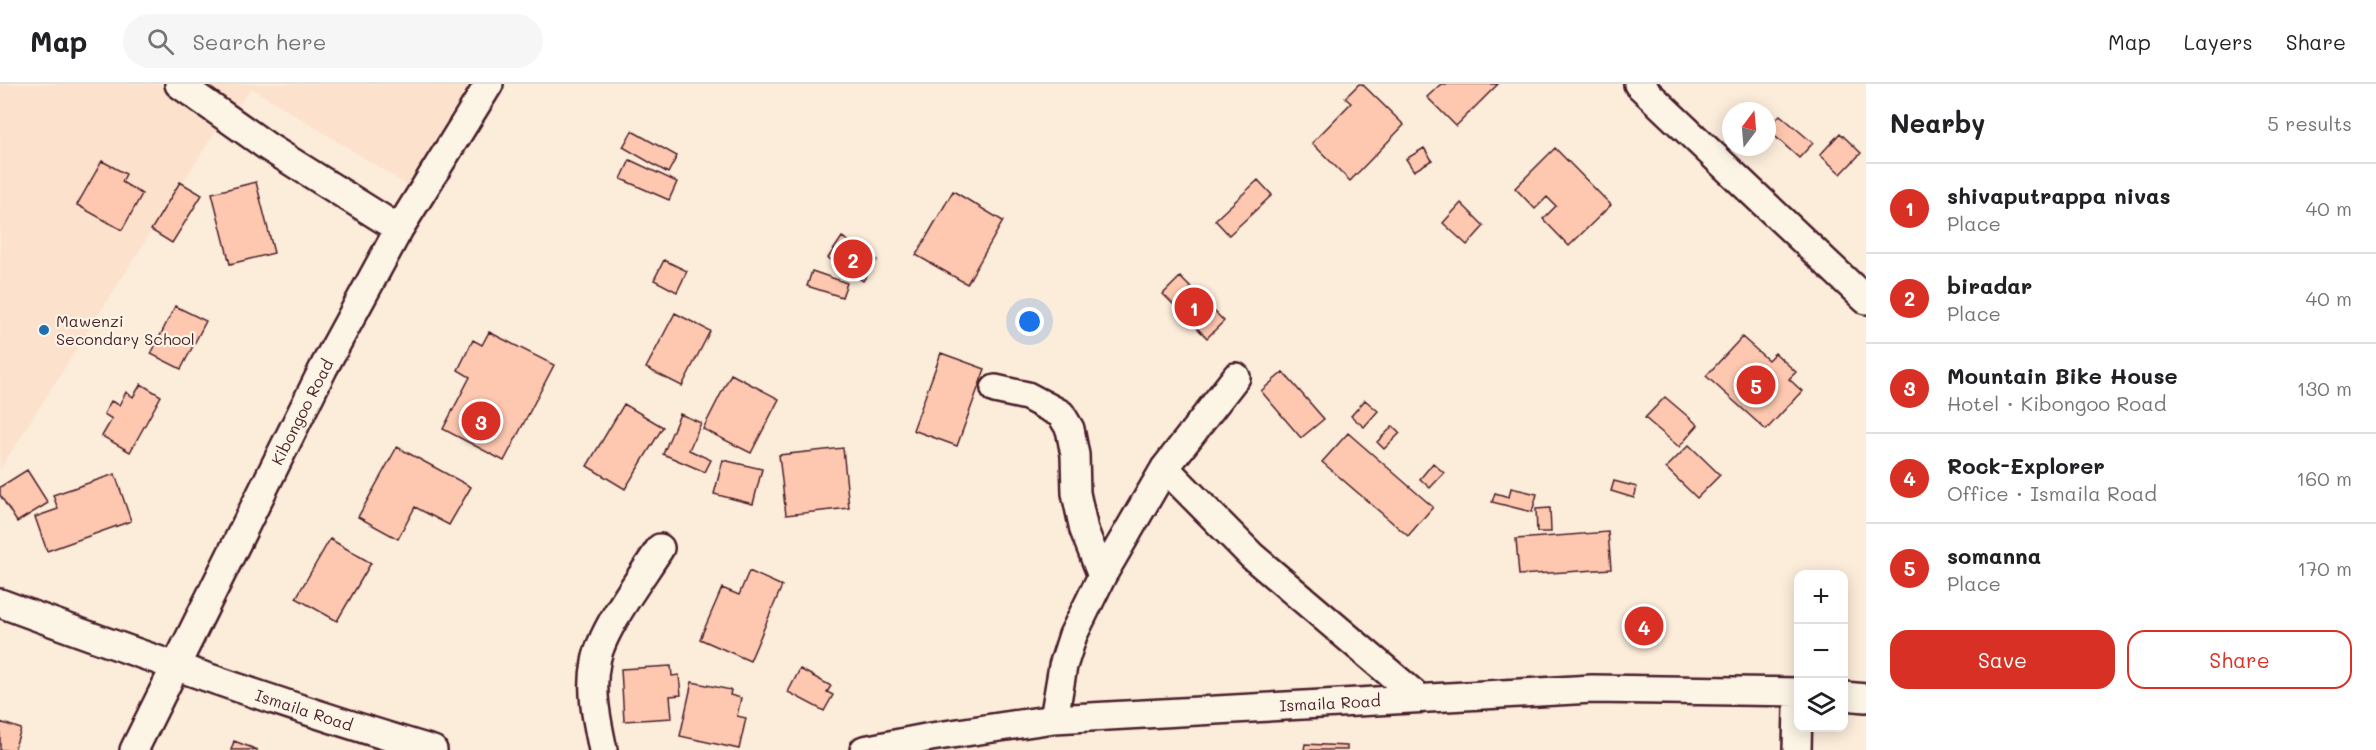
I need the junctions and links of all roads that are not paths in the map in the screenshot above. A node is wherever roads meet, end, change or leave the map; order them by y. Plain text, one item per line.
1 (178, 84) edge
2 (489, 84) edge
3 (1638, 84) edge
4 (399, 229) junction
5 (1866, 300) edge
6 (1236, 377) dead end
7 (995, 389) dead end
8 (1165, 468) junction
9 (660, 548) dead end
10 (1102, 576) junction
11 (0, 603) edge
12 (175, 668) junction
13 (1794, 692) edge
14 (1848, 696) edge
15 (1419, 698) junction
16 (1866, 698) edge
17 (1054, 719) junction
18 (1797, 732) edge
19 (134, 750) edge
20 (434, 750) edge
21 (603, 750) edge
22 (864, 750) edge
23 (1797, 750) edge

1 - 4 street
2 - 4 street, Kibongoo Road
3 - 5 street
4 - 12 street, Kibongoo Road
6 - 8 street
7 - 10 street
8 - 10 street
8 - 15 street
9 - 21 street
10 - 17 street
11 - 12 street, Ismaila Road
12 - 19 street, Kibongoo Road
12 - 20 street, Ismaila Road
13 - 15 street, Ismaila Road
14 - 16 street
15 - 17 street, Ismaila Road
17 - 22 street, Ismaila Road
18 - 23 street

